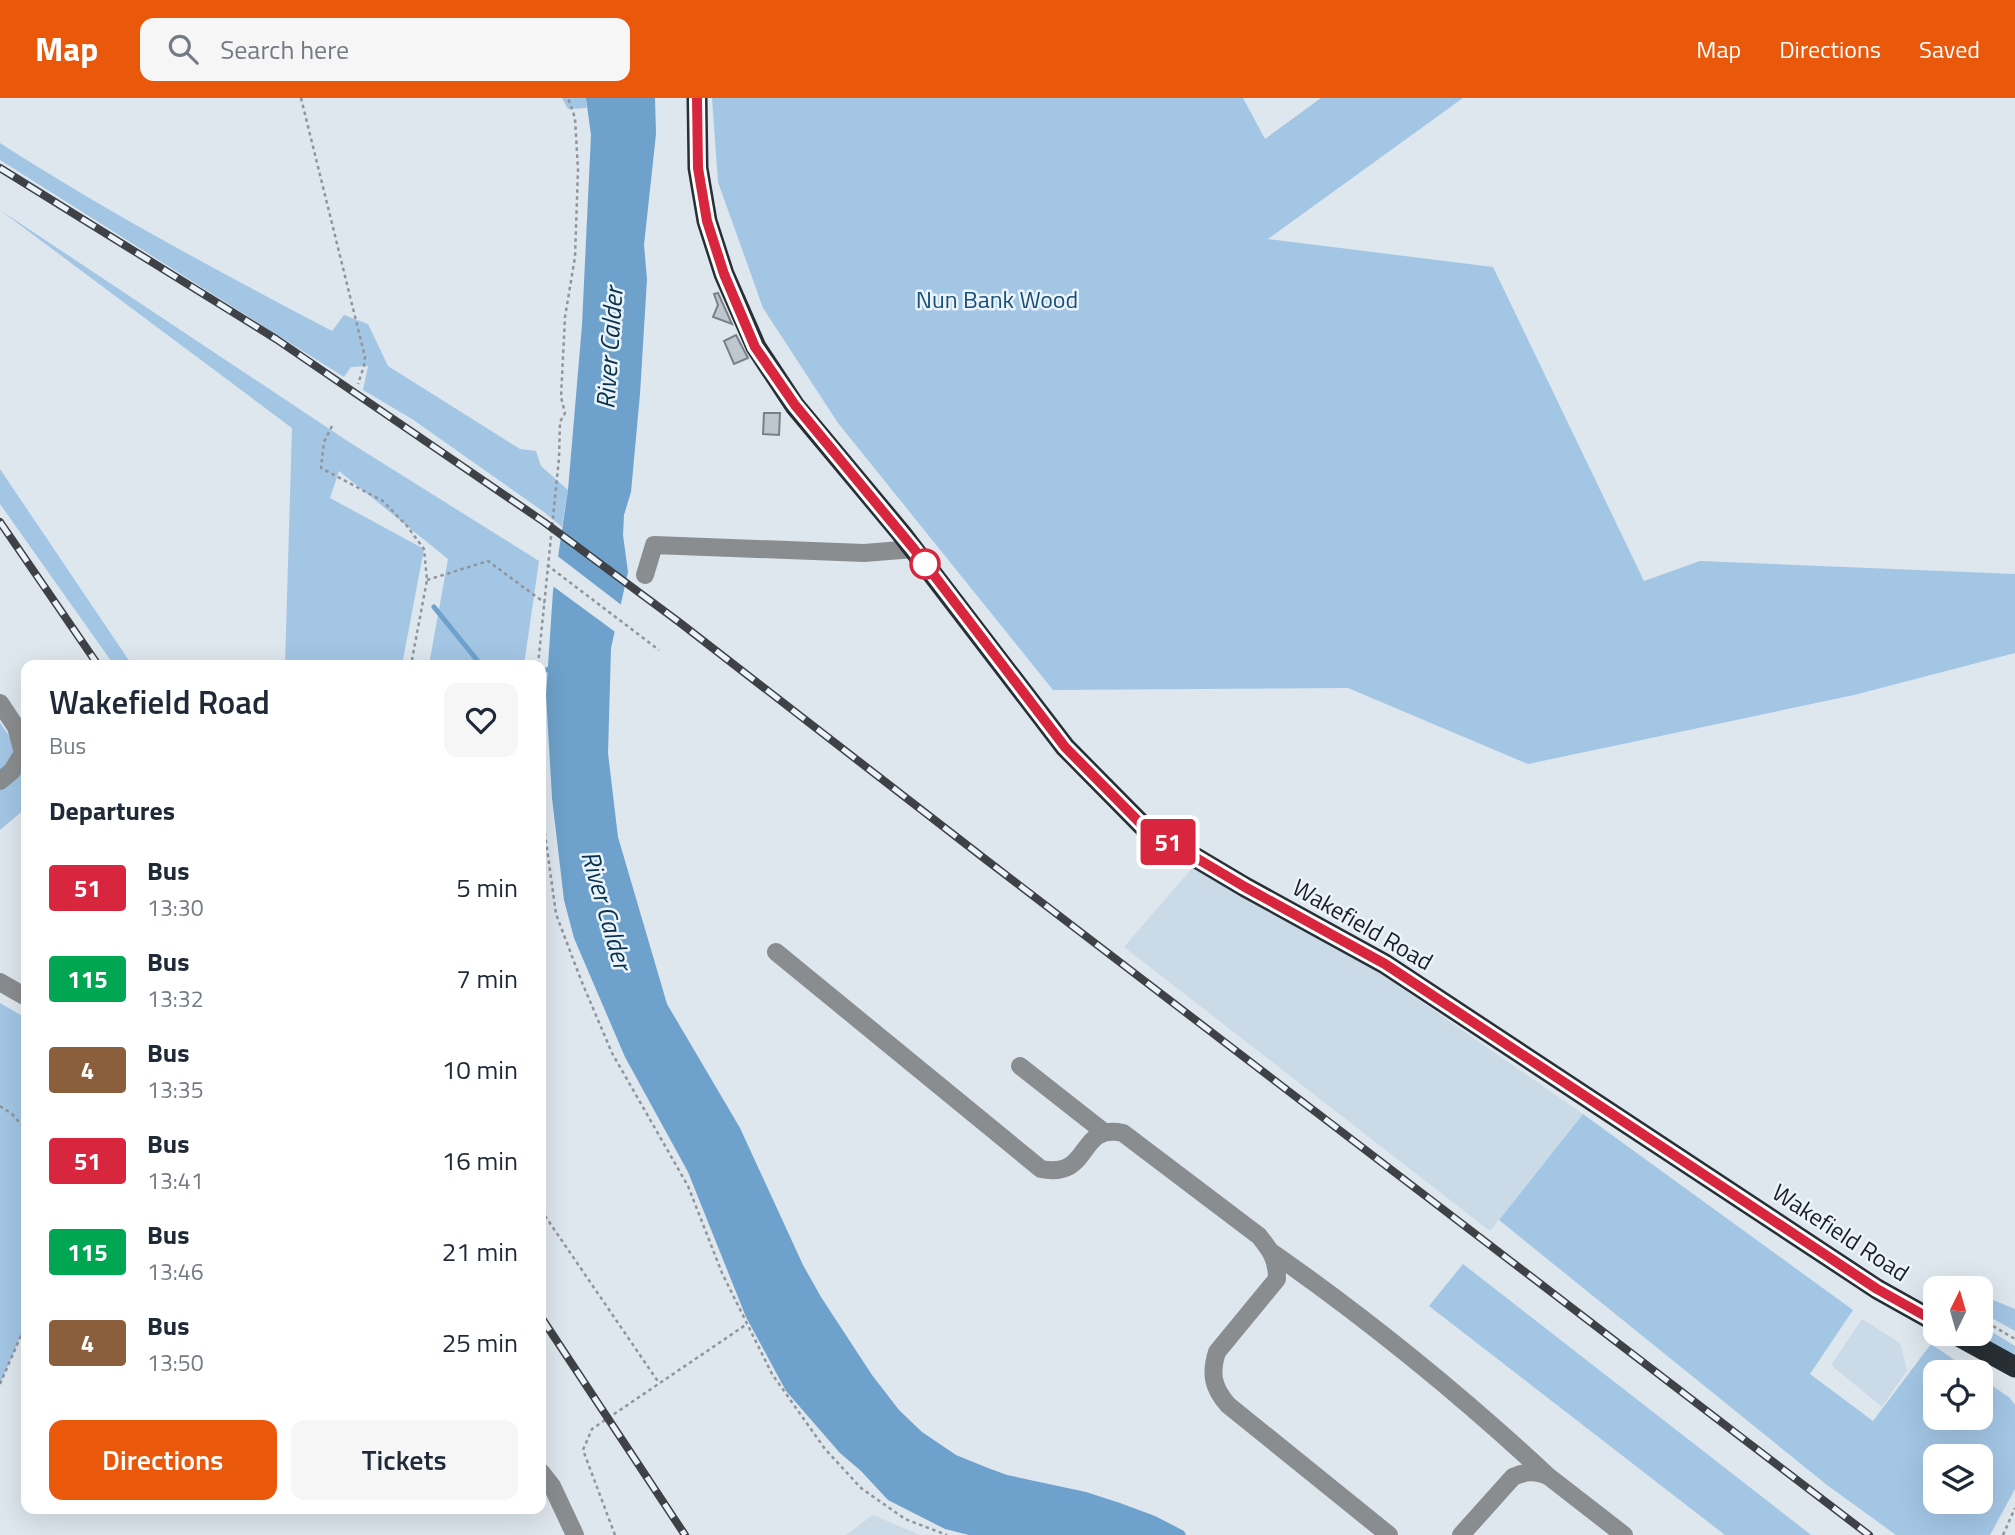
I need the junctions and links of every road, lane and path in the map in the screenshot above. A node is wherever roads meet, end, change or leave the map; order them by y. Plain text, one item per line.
1 (301, 98) edge
2 (568, 98) edge
3 (697, 98) edge
4 (358, 384) dead end
5 (332, 426) dead end
6 (914, 549) junction
7 (547, 565) dead end
8 (645, 575) dead end
9 (427, 580) junction
10 (545, 603) junction
11 (659, 650) dead end
12 (412, 660) edge
13 (539, 660) edge
14 (0, 703) edge
15 (21, 746) edge
16 (21, 756) edge
17 (0, 781) edge
18 (546, 841) edge
19 (776, 952) dead end
20 (0, 982) edge
21 (21, 993) edge
22 (1020, 1066) dead end
23 (0, 1106) edge
24 (21, 1124) edge
25 (1104, 1132) junction
26 (546, 1217) edge
27 (1273, 1254) junction
28 (1923, 1315) edge
29 (748, 1324) junction
30 (1993, 1326) edge
31 (21, 1336) edge
32 (2015, 1339) edge
33 (1975, 1346) edge
34 (2011, 1368) edge
35 (659, 1383) junction
36 (0, 1384) edge
37 (1548, 1476) junction
38 (546, 1478) edge
39 (2015, 1508) edge
40 (575, 1535) edge
41 (615, 1535) edge
42 (947, 1535) edge
43 (1389, 1535) edge
44 (1461, 1535) edge
45 (1624, 1535) edge
46 (2003, 1535) edge

1 - 4 path
2 - 10 path
3 - 6 highway, Wakefield Road
5 - 9 path
6 - 8 street
6 - 28 highway, Wakefield Road
7 - 11 path, bridge
9 - 10 path
9 - 12 path
10 - 13 path
14 - 15 street
16 - 17 street
18 - 29 path
19 - 25 street
20 - 21 street
22 - 25 street
23 - 24 path
25 - 27 street
26 - 35 path
27 - 37 street
27 - 43 street
29 - 35 path
29 - 42 path
30 - 32 path
31 - 36 path
33 - 34 highway
35 - 41 path
37 - 44 street
37 - 45 street
38 - 40 street
39 - 46 path

